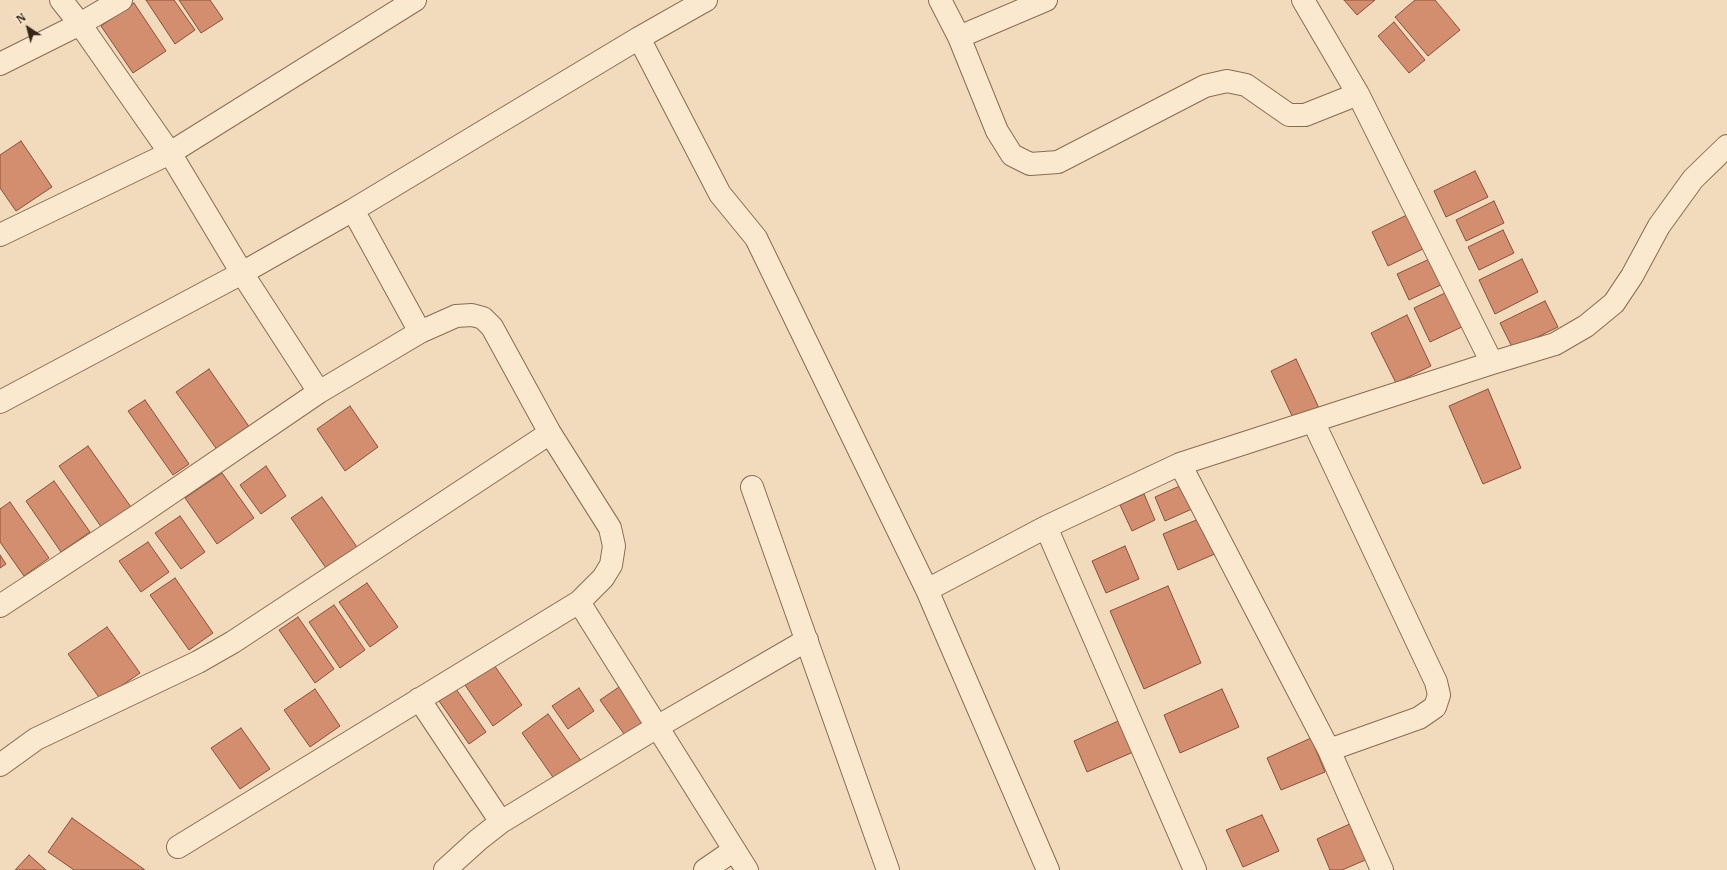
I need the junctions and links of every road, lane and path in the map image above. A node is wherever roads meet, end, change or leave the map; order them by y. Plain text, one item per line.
1 (61, 0) edge
2 (121, 0) edge
3 (415, 0) edge
4 (706, 0) edge
5 (940, 0) edge
6 (1046, 0) edge
7 (1303, 0) edge
8 (80, 24) junction
9 (959, 37) junction
10 (639, 38) junction
11 (0, 64) edge
12 (1358, 94) junction
13 (1727, 146) edge
14 (170, 152) junction
15 (353, 210) junction
16 (0, 235) edge
17 (242, 273) junction
18 (420, 332) junction
19 (1492, 363) junction
20 (319, 392) junction
21 (0, 402) edge
22 (1313, 421) junction
23 (550, 433) junction
24 (1180, 464) junction
25 (752, 487) dead end
26 (1046, 528) junction
27 (927, 590) junction
28 (579, 602) junction
29 (0, 606) edge
30 (807, 640) junction
31 (420, 699) junction
32 (657, 727) junction
33 (1329, 750) junction
34 (0, 765) edge
35 (501, 822) junction
36 (178, 847) dead end
37 (734, 850) junction
38 (445, 870) edge
39 (705, 870) edge
40 (747, 870) edge
41 (888, 870) edge
42 (1048, 870) edge
43 (1195, 870) edge
44 (1382, 870) edge

1 - 8 street
2 - 8 street
3 - 14 street
4 - 10 street
5 - 9 street
6 - 9 street
7 - 12 street
8 - 11 street
8 - 14 street
9 - 12 street
10 - 15 street
10 - 27 street
12 - 19 street
13 - 19 street
14 - 16 street
14 - 17 street
15 - 17 street
15 - 18 street
17 - 20 street
17 - 21 street
18 - 20 street
18 - 23 street
19 - 22 street
20 - 29 street
22 - 24 street
22 - 33 street
23 - 28 street
23 - 34 street
24 - 26 street
24 - 33 street
25 - 30 street
26 - 27 street
26 - 43 street
27 - 42 street
28 - 31 street
28 - 32 street
30 - 32 street
30 - 41 street
31 - 35 street
31 - 36 street
32 - 35 street
32 - 37 street
33 - 44 street
35 - 38 street
37 - 39 street
37 - 40 street

